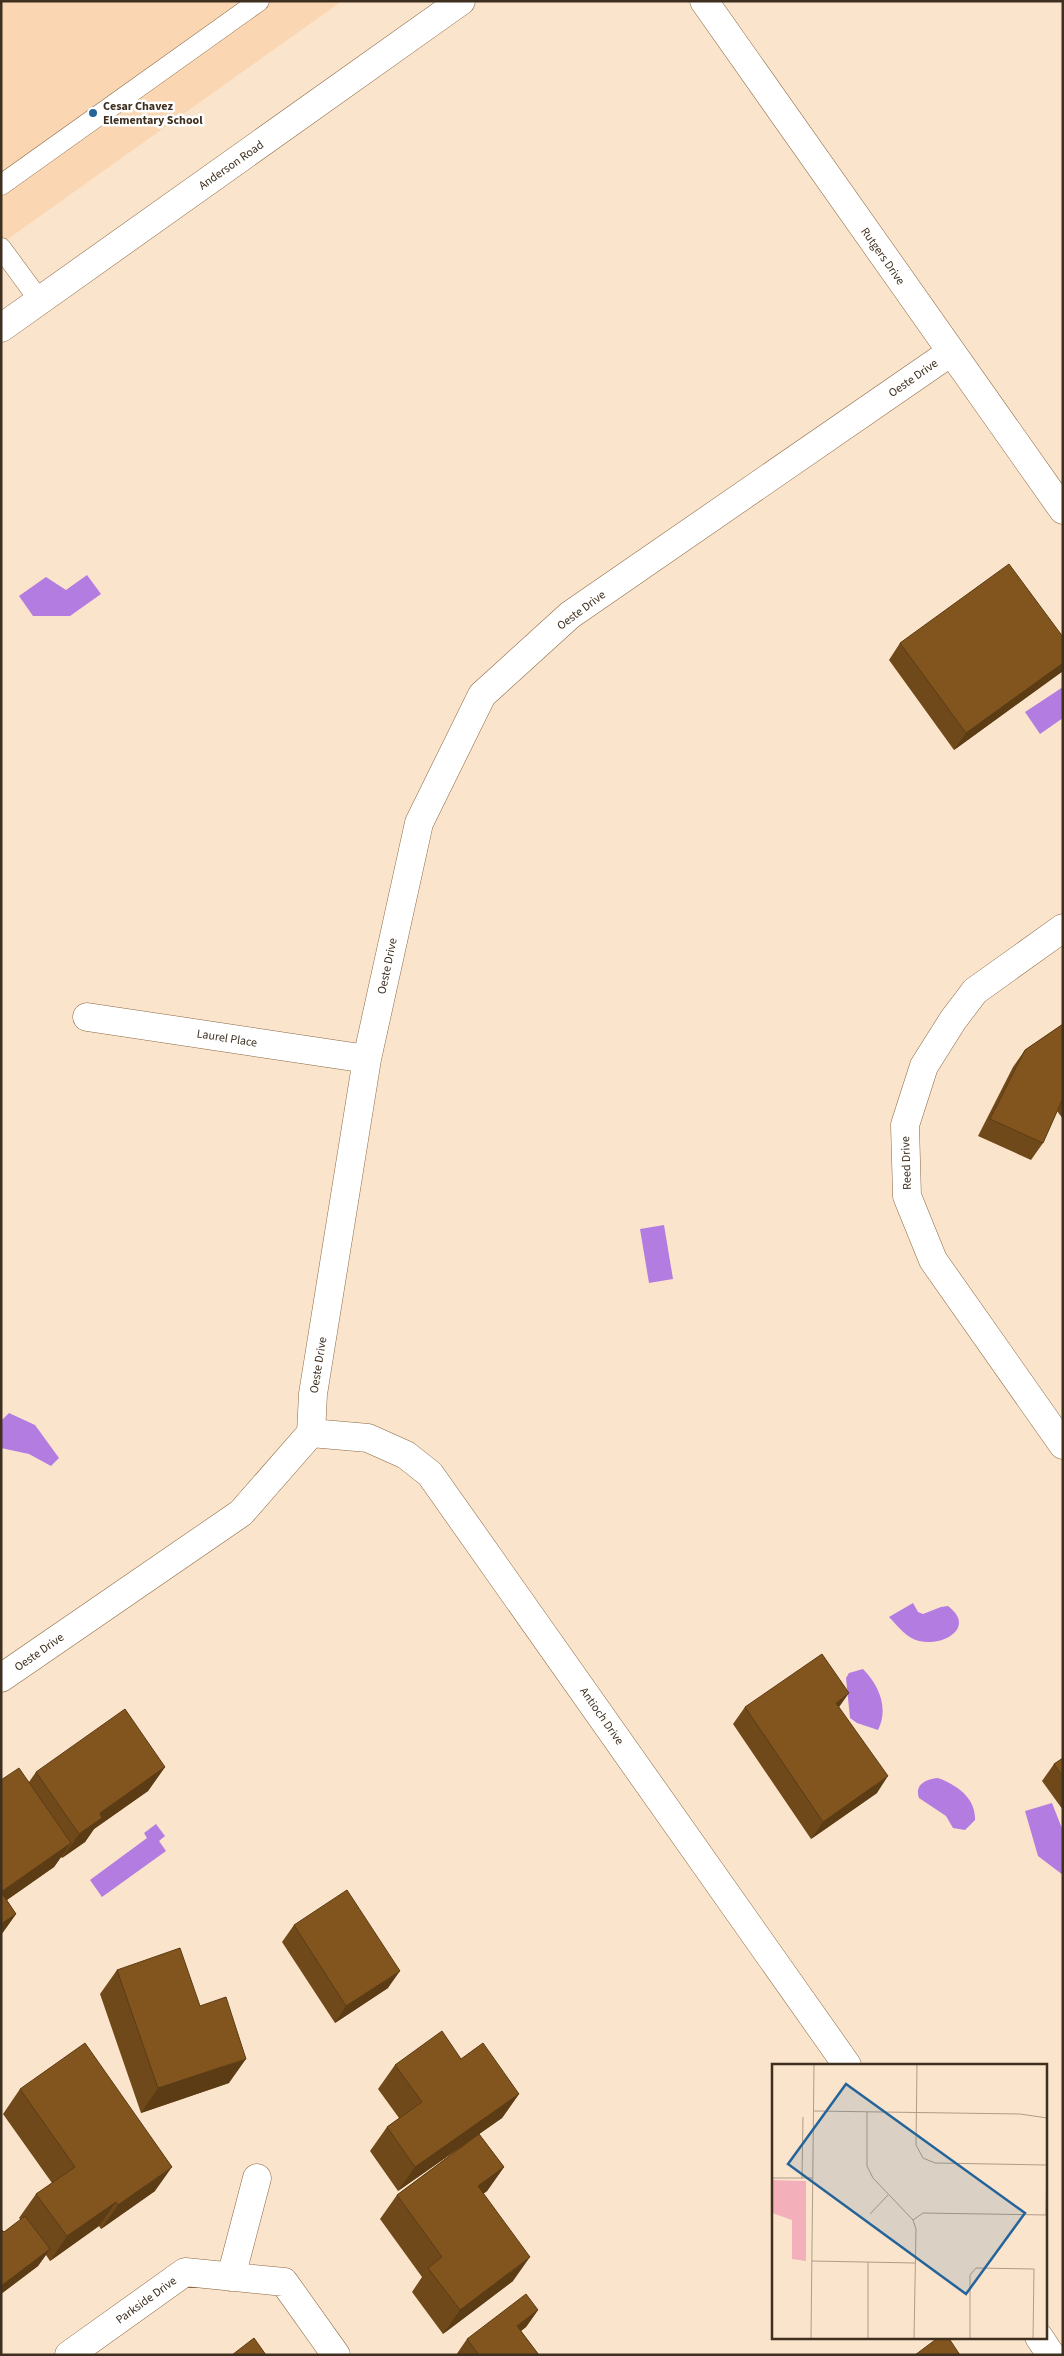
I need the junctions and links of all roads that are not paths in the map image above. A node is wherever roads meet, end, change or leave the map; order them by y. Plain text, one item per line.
1 (259, 1) edge
2 (461, 1) edge
3 (704, 1) edge
4 (1, 185) edge
5 (1, 248) edge
6 (40, 302) junction
7 (1, 328) edge
8 (951, 352) junction
9 (1063, 510) edge
10 (1063, 928) edge
11 (87, 1017) dead end
12 (367, 1059) junction
13 (311, 1433) junction
14 (1063, 1445) edge
15 (1, 1678) edge
16 (846, 2064) edge
17 (257, 2178) dead end
18 (231, 2277) junction
19 (1040, 2338) edge
20 (69, 2355) edge
21 (336, 2355) edge
22 (1051, 2355) edge

1 - 4 lane
2 - 6 street, Anderson Road
3 - 8 street, Rutgers Drive
5 - 6 lane
6 - 7 street, Anderson Road
8 - 9 street, Rutgers Drive
8 - 12 street, Oeste Drive
10 - 14 street, Reed Drive
11 - 12 street, Laurel Place
12 - 13 street, Oeste Drive
13 - 15 street, Oeste Drive
13 - 16 street, Antioch Drive
17 - 18 street
18 - 20 street, Parkside Drive
18 - 21 street, Parkside Drive
19 - 22 street

